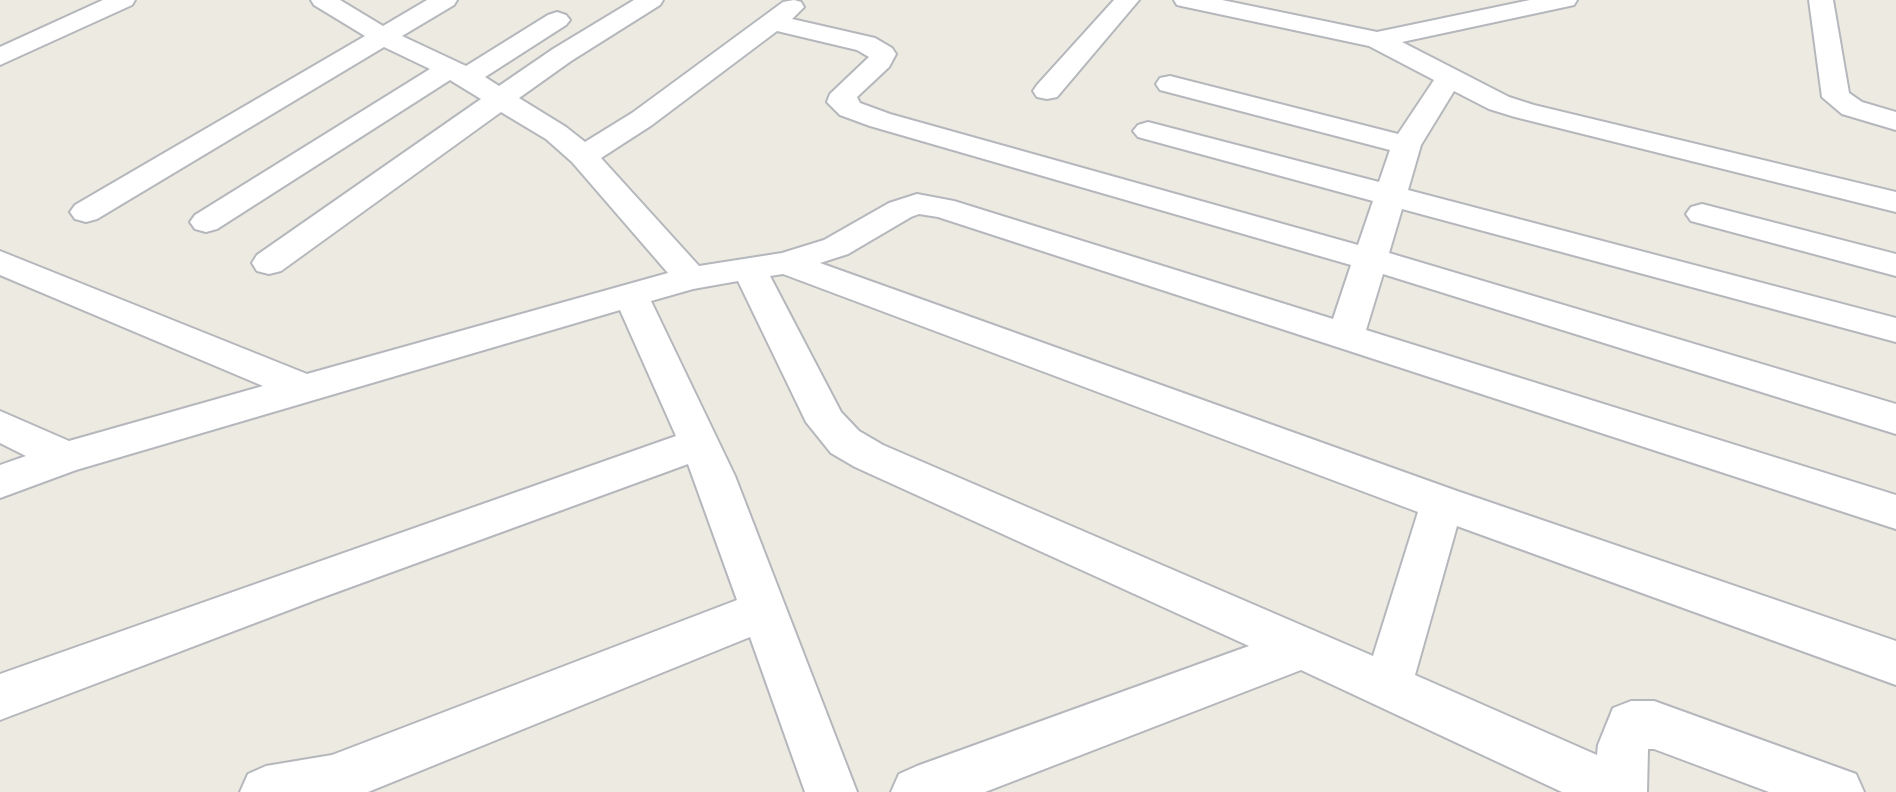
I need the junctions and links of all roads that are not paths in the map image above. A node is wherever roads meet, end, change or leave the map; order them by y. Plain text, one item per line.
1 (122, 0) edge
2 (323, 0) edge
3 (446, 0) edge
4 (651, 0) edge
5 (1127, 0) edge
6 (1186, 0) edge
7 (1500, 0) edge
8 (1565, 0) edge
9 (1821, 0) edge
10 (1535, 7) junction
11 (1287, 10) edge
12 (557, 20) dead end
13 (385, 38) junction
14 (1377, 40) junction
15 (0, 57) edge
16 (457, 73) junction
17 (1450, 76) junction
18 (1170, 84) dead end
19 (1047, 91) dead end
20 (502, 99) junction
21 (1896, 121) edge
22 (1148, 131) dead end
23 (1406, 145) junction
24 (583, 156) junction
25 (1390, 195) junction
26 (1896, 202) edge
27 (86, 212) dead end
28 (1702, 214) dead end
29 (206, 222) dead end
30 (1370, 259) junction
31 (0, 262) edge
32 (269, 263) dead end
33 (767, 265) junction
34 (1896, 265) edge
35 (691, 278) junction
36 (631, 295) junction
37 (1896, 330) edge
38 (1346, 336) junction
39 (307, 389) junction
40 (1896, 419) edge
41 (0, 426) edge
42 (699, 444) junction
43 (66, 457) junction
44 (0, 482) edge
45 (1443, 503) junction
46 (1896, 512) edge
47 (764, 610) junction
48 (1303, 648) junction
49 (1896, 663) edge
50 (1388, 686) junction
51 (0, 697) edge
52 (266, 792) edge
53 (831, 792) edge
54 (917, 792) edge
55 (1620, 792) edge
56 (1838, 792) edge

1 - 15 street
2 - 13 street
3 - 13 street
4 - 20 street
5 - 19 street
6 - 11 street
7 - 10 street
8 - 10 street
9 - 21 street
10 - 14 street
11 - 14 street
12 - 16 street
13 - 16 street
13 - 27 street
14 - 17 street
16 - 20 street
16 - 29 street
17 - 23 street
17 - 26 street
18 - 23 street
20 - 24 street
20 - 32 street
22 - 25 street
23 - 25 street
24 - 30 street
24 - 35 street
25 - 30 street
25 - 37 street
28 - 34 street
30 - 38 street
30 - 40 street
31 - 39 street
33 - 35 street
33 - 38 street
33 - 45 street
33 - 48 street
35 - 36 street
36 - 39 street
36 - 42 street
38 - 46 street
39 - 43 street
41 - 43 street
42 - 47 street
42 - 51 street
43 - 44 street
45 - 49 street
45 - 50 street
47 - 52 street
47 - 53 street
48 - 50 street
48 - 54 street
50 - 55 street
55 - 56 street

